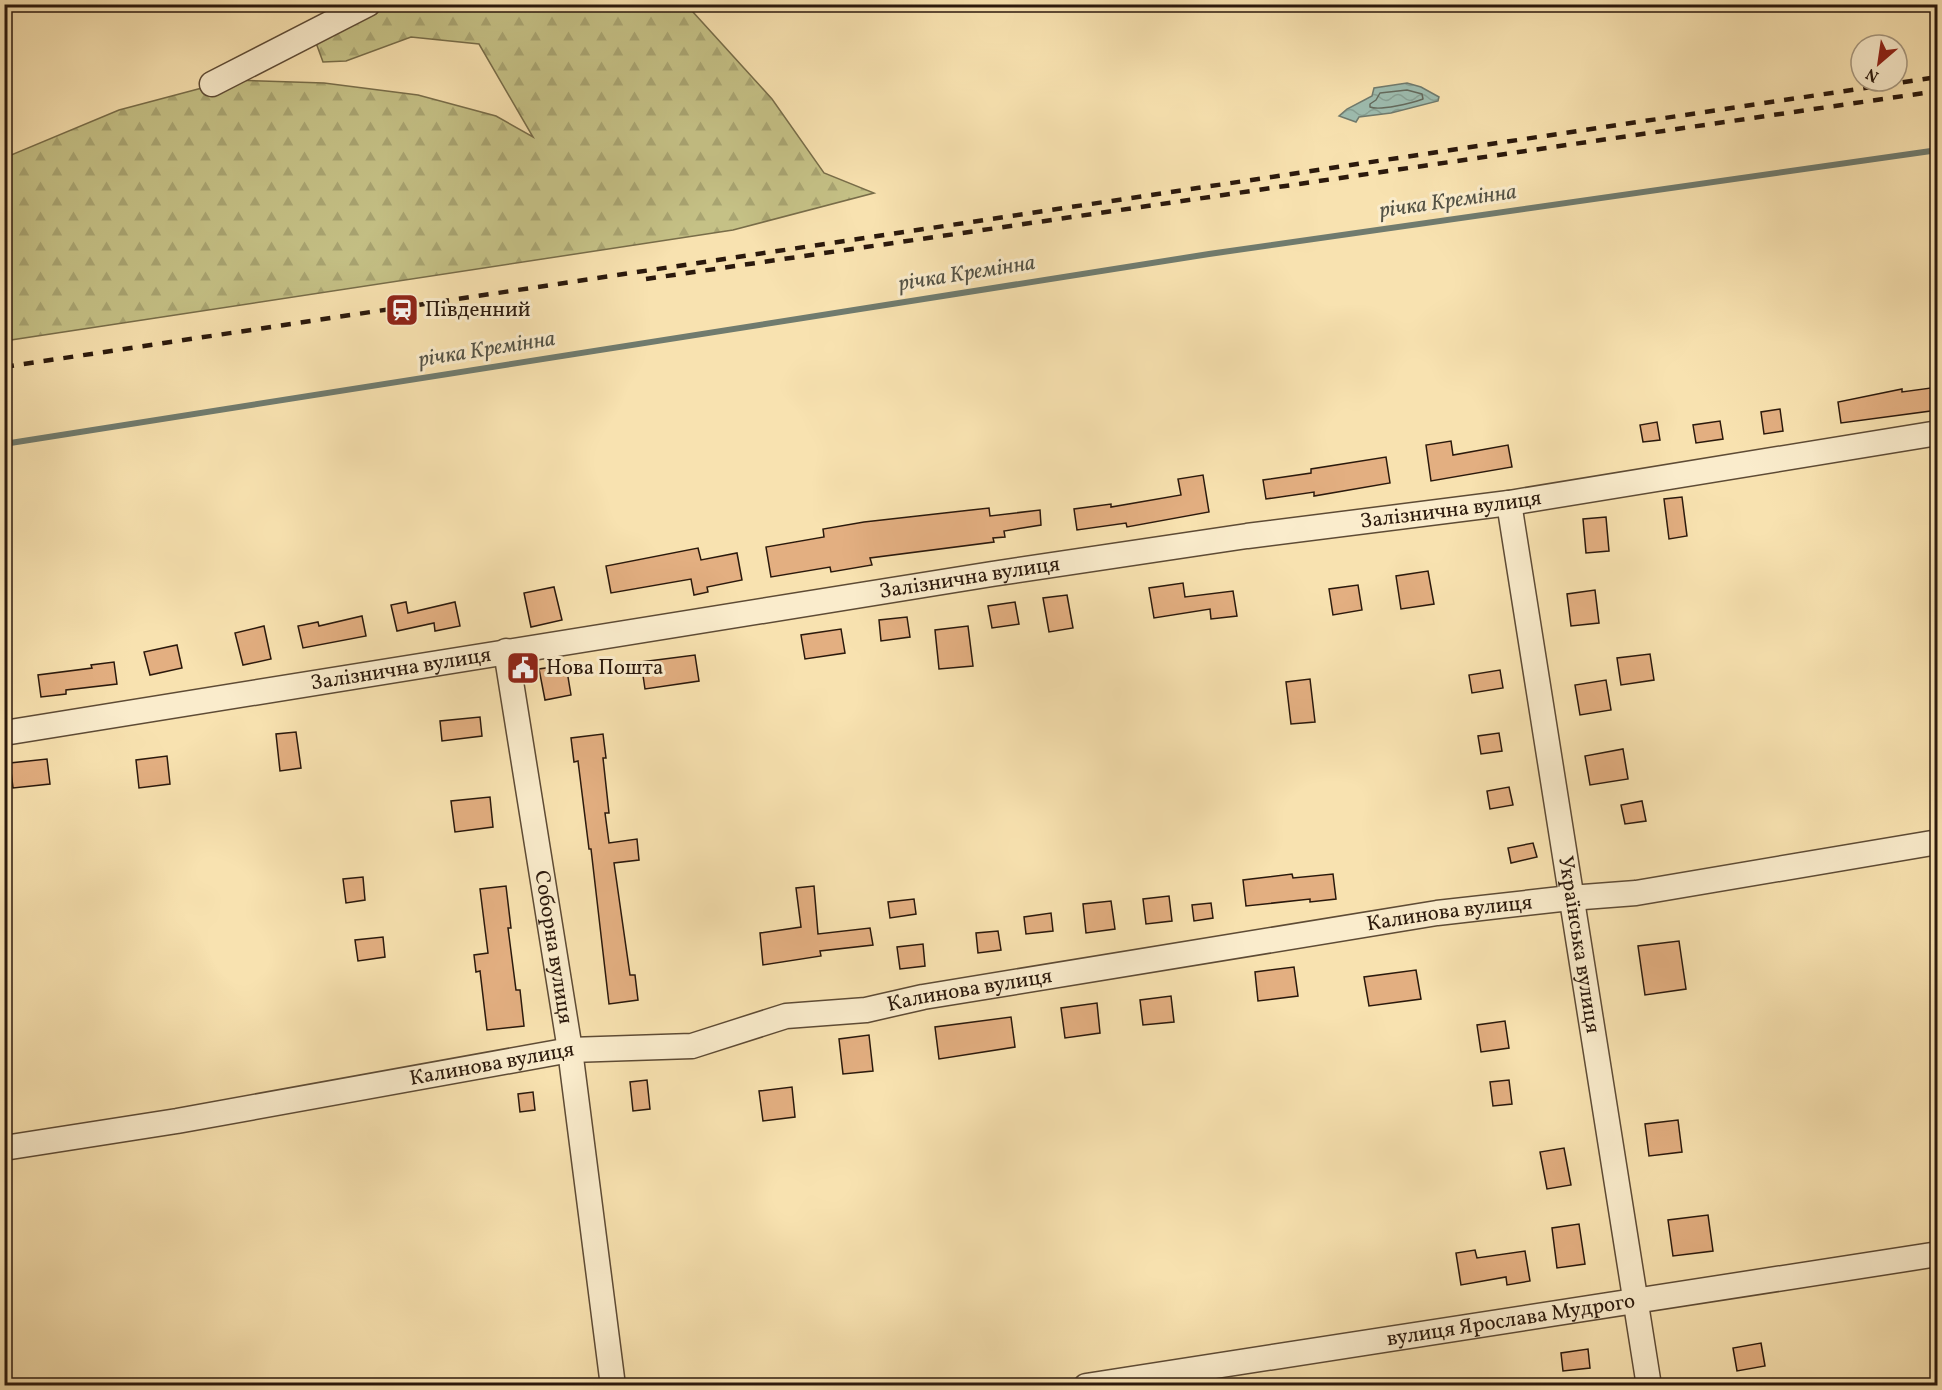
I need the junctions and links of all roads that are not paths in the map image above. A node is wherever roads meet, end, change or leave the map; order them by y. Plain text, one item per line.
1 (368, 4) edge
2 (213, 84) dead end
3 (1938, 433) edge
4 (1509, 503) junction
5 (506, 651) junction
6 (4, 733) edge
7 (1938, 842) edge
8 (1570, 898) junction
9 (570, 1050) junction
10 (4, 1148) edge
11 (1938, 1254) edge
12 (1636, 1300) junction
13 (613, 1386) edge
14 (1086, 1386) edge
15 (1649, 1386) edge

1 - 2 street
3 - 4 street, Залізнична вулиця
4 - 5 street, Залізнична вулиця
4 - 8 street, Українська вулиця
5 - 6 street, Залізнична вулиця
5 - 9 street, Соборна вулиця
7 - 8 street, Калинова вулиця
8 - 9 street, Калинова вулиця
8 - 12 street, Українська вулиця
9 - 10 street, Калинова вулиця
9 - 13 street, Соборна вулиця
11 - 12 street, вулиця Ярослава Мудрого
12 - 14 street, вулиця Ярослава Мудрого
12 - 15 street, Українська вулиця

